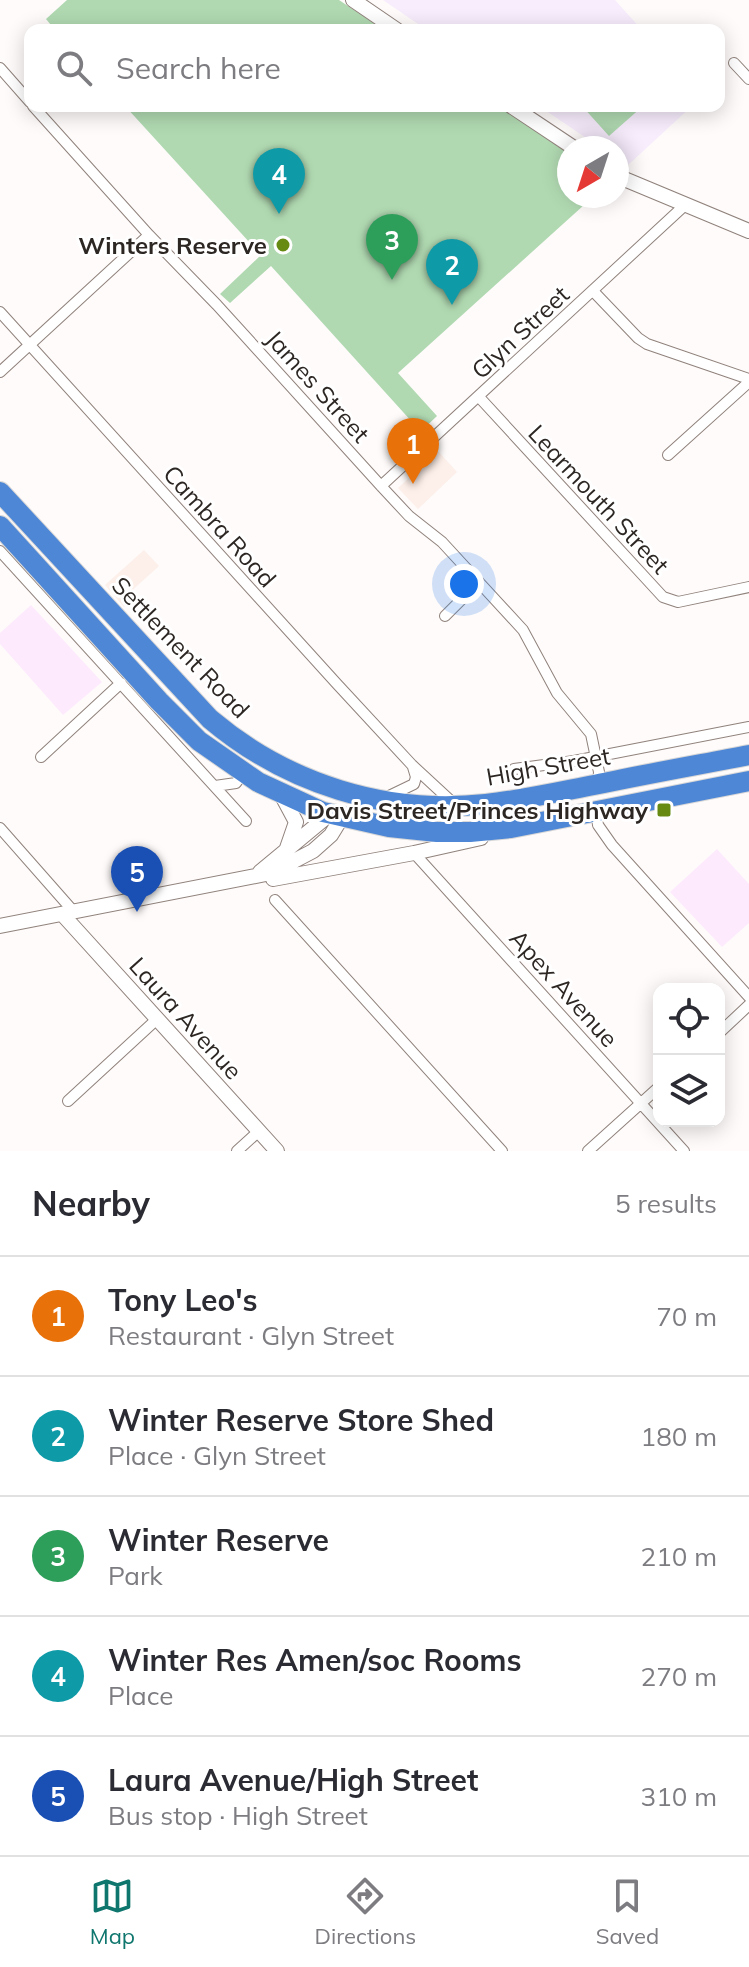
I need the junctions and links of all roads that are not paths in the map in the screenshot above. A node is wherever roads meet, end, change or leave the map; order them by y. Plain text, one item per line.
1 (353, 0) edge
2 (388, 24) edge
3 (734, 63) dead end
4 (0, 68) edge
5 (749, 79) edge
6 (24, 95) edge
7 (39, 112) edge
8 (520, 112) edge
9 (557, 137) edge
10 (629, 181) edge
11 (685, 205) junction
12 (749, 231) edge
13 (149, 235) junction
14 (593, 291) junction
15 (0, 312) edge
16 (30, 345) junction
17 (0, 372) edge
18 (749, 380) edge
19 (479, 397) junction
20 (668, 455) dead end
21 (381, 486) junction
22 (0, 492) edge
23 (0, 526) edge
24 (0, 552) edge
25 (479, 582) junction
26 (749, 587) edge
27 (445, 616) dead end
28 (121, 683) junction
29 (749, 727) edge
30 (237, 742) junction
31 (749, 755) edge
32 (596, 756) junction
33 (41, 757) dead end
34 (412, 765) junction
35 (514, 769) dead end
36 (243, 773) junction
37 (749, 781) edge
38 (598, 784) junction
39 (215, 786) junction
40 (281, 794) junction
41 (353, 795) junction
42 (378, 800) junction
43 (458, 806) junction
44 (596, 811) junction
45 (336, 815) junction
46 (246, 821) dead end
47 (0, 828) edge
48 (511, 828) junction
49 (286, 852) junction
50 (414, 853) junction
51 (242, 879) junction
52 (275, 900) dead end
53 (68, 913) junction
54 (0, 926) edge
55 (749, 997) edge
56 (749, 1005) edge
57 (157, 1019) junction
58 (725, 1027) edge
59 (653, 1092) edge
60 (68, 1101) dead end
61 (641, 1103) junction
62 (259, 1131) junction
63 (237, 1151) edge
64 (277, 1151) edge
65 (502, 1151) edge
66 (588, 1151) edge
67 (684, 1151) edge

1 - 2 street
3 - 5 street
4 - 6 street, James Street
7 - 13 street, James Street
8 - 9 street
10 - 11 street
11 - 12 street
11 - 14 street, Glyn Street
13 - 16 street
13 - 21 street, James Street
14 - 18 street
14 - 19 street, Glyn Street
15 - 16 street, Cambra Road
16 - 17 street
16 - 34 street, Cambra Road
18 - 20 street
19 - 21 street, Glyn Street
19 - 26 street, Learmouth Street
21 - 25 street, James Street
22 - 30 highway, Settlement Road
23 - 36 highway, Settlement Road
24 - 28 street
25 - 27 street
25 - 32 street, James Street
28 - 33 street
28 - 39 street
29 - 32 street
30 - 36 highway
30 - 41 highway, Settlement Road
31 - 38 highway, High Street
32 - 35 street
32 - 38 street, James Street
34 - 42 street
34 - 43 street, Cambra Road
36 - 39 street
36 - 40 highway, Settlement Road
37 - 44 highway
38 - 43 highway, High Street
38 - 44 highway
39 - 46 street
40 - 45 highway, Settlement Road
40 - 49 street
41 - 42 highway, High Street
41 - 45 highway
42 - 43 highway, High Street
44 - 48 highway
44 - 55 street
45 - 48 highway
45 - 49 street
45 - 51 street
47 - 53 street
48 - 50 street
49 - 51 street
50 - 51 street
50 - 61 street, Apex Avenue
51 - 53 street
52 - 65 street
53 - 54 street
53 - 57 street, Laura Avenue
56 - 58 street
57 - 60 street
57 - 62 street, Laura Avenue
59 - 61 street
61 - 66 street
61 - 67 street, Apex Avenue
62 - 63 street
62 - 64 street, Laura Avenue

